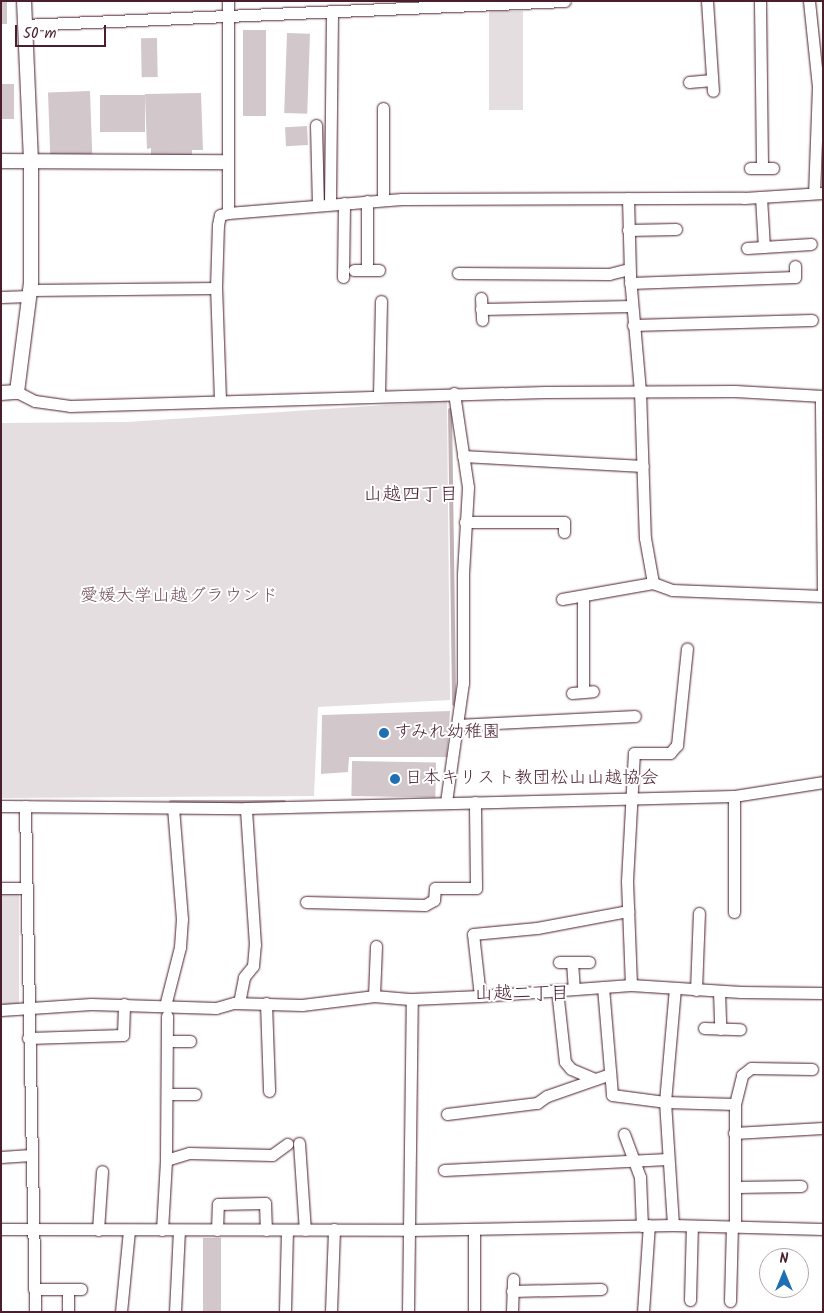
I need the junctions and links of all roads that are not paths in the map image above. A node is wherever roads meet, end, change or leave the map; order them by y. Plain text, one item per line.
1 (24, 1) edge
2 (228, 1) edge
3 (558, 1) edge
4 (564, 1) edge
5 (707, 1) edge
6 (760, 1) edge
7 (809, 1) edge
8 (338, 8) edge
9 (227, 17) junction
10 (24, 26) junction
11 (689, 82) dead end
12 (383, 108) dead end
13 (316, 125) dead end
14 (1, 161) edge
15 (31, 161) junction
16 (226, 162) junction
17 (750, 168) dead end
18 (818, 193) edge
19 (761, 197) junction
20 (628, 198) junction
21 (383, 200) junction
22 (367, 201) junction
23 (344, 203) junction
24 (330, 204) junction
25 (318, 206) junction
26 (228, 213) junction
27 (676, 229) dead end
28 (628, 230) junction
29 (810, 244) dead end
30 (764, 247) junction
31 (748, 248) dead end
32 (795, 266) dead end
33 (354, 270) dead end
34 (629, 270) junction
35 (458, 273) dead end
36 (343, 277) dead end
37 (630, 283) junction
38 (216, 288) junction
39 (29, 293) junction
40 (1, 297) edge
41 (381, 300) dead end
42 (632, 306) junction
43 (481, 309) dead end
44 (812, 320) dead end
45 (633, 325) junction
46 (640, 391) junction
47 (17, 392) junction
48 (1, 393) edge
49 (454, 393) junction
50 (379, 396) junction
51 (822, 396) edge
52 (220, 400) junction
53 (463, 456) junction
54 (643, 466) junction
55 (466, 522) junction
56 (564, 532) dead end
57 (653, 583) junction
58 (583, 596) junction
59 (562, 599) dead end
60 (687, 649) dead end
61 (582, 692) dead end
62 (635, 716) dead end
63 (457, 725) junction
64 (823, 782) edge
65 (734, 796) junction
66 (634, 798) junction
67 (446, 802) junction
68 (476, 802) junction
69 (1, 806) edge
70 (25, 806) junction
71 (174, 808) junction
72 (246, 808) junction
73 (1, 888) edge
74 (26, 888) junction
75 (306, 902) dead end
76 (628, 911) junction
77 (734, 912) dead end
78 (699, 913) dead end
79 (376, 946) dead end
80 (559, 962) dead end
81 (572, 962) junction
82 (589, 962) dead end
83 (631, 985) junction
84 (603, 986) junction
85 (574, 988) junction
86 (675, 988) junction
87 (557, 990) junction
88 (696, 990) junction
89 (720, 991) junction
90 (823, 993) edge
91 (374, 996) junction
92 (480, 996) junction
93 (412, 999) junction
94 (239, 1003) junction
95 (266, 1003) junction
96 (124, 1004) junction
97 (27, 1009) junction
98 (1, 1010) edge
99 (166, 1011) junction
100 (704, 1028) dead end
101 (720, 1029) junction
102 (740, 1029) dead end
103 (28, 1038) junction
104 (166, 1041) junction
105 (190, 1041) dead end
106 (812, 1069) dead end
107 (610, 1074) junction
108 (595, 1079) junction
109 (269, 1090) dead end
110 (166, 1094) junction
111 (195, 1094) dead end
112 (665, 1102) junction
113 (735, 1104) junction
114 (447, 1114) dead end
115 (823, 1128) edge
116 (734, 1133) junction
117 (624, 1134) dead end
118 (299, 1143) dead end
119 (287, 1144) dead end
120 (31, 1155) junction
121 (1, 1157) edge
122 (632, 1158) junction
123 (668, 1159) junction
124 (166, 1160) junction
125 (444, 1170) dead end
126 (102, 1171) dead end
127 (801, 1186) dead end
128 (735, 1187) junction
129 (672, 1225) junction
130 (646, 1226) junction
131 (692, 1226) junction
132 (734, 1226) junction
133 (1, 1229) edge
134 (474, 1229) junction
135 (823, 1229) edge
136 (33, 1230) junction
137 (98, 1230) junction
138 (129, 1230) junction
139 (162, 1230) junction
140 (179, 1230) junction
141 (217, 1230) junction
142 (266, 1230) junction
143 (287, 1230) junction
144 (306, 1230) junction
145 (334, 1230) junction
146 (410, 1230) junction
147 (34, 1289) junction
148 (68, 1289) junction
149 (81, 1289) dead end
150 (600, 1289) dead end
151 (690, 1300) dead end
152 (730, 1301) dead end
153 (34, 1312) edge
154 (68, 1312) edge
155 (121, 1312) edge
156 (175, 1312) edge
157 (285, 1312) edge
158 (332, 1312) edge
159 (408, 1312) edge
160 (474, 1312) edge
161 (512, 1312) edge
162 (643, 1312) edge

1 - 10 street
2 - 9 street
3 - 4 street
3 - 8 street
5 - 11 street
6 - 17 street
7 - 18 street
8 - 9 street
8 - 24 street
9 - 10 street
9 - 16 street
10 - 15 street
12 - 21 street
13 - 25 street
14 - 15 street
15 - 16 street
15 - 39 street
16 - 26 street
18 - 19 street
19 - 20 street
19 - 30 street
20 - 21 street
20 - 28 street
21 - 22 street
22 - 23 street
22 - 33 street
23 - 24 street
23 - 36 street
24 - 25 street
25 - 26 street
26 - 38 street
27 - 28 street
28 - 34 street
29 - 30 street
30 - 31 street
32 - 37 street
34 - 35 street
34 - 37 street
37 - 42 street
38 - 39 street
38 - 52 street
39 - 40 street
39 - 47 street
41 - 50 street
42 - 43 street
42 - 45 street
44 - 45 street
45 - 46 street
46 - 49 street
46 - 51 street
46 - 54 street
47 - 48 street
47 - 52 street
49 - 50 street
49 - 53 street
50 - 52 street
51 - 57 street
53 - 54 street
53 - 55 street
54 - 57 street
55 - 56 street
55 - 63 street
57 - 58 street
58 - 59 street
58 - 61 street
60 - 66 street
62 - 63 street
63 - 67 street
64 - 65 street
65 - 66 street
65 - 77 street
66 - 68 street
66 - 76 street
67 - 68 street
67 - 72 street
68 - 75 street
69 - 70 street
70 - 71 street
70 - 74 street
71 - 72 street
71 - 99 street
72 - 94 street
73 - 74 street
74 - 97 street
76 - 83 street
76 - 92 street
78 - 88 street
79 - 91 street
80 - 81 street
81 - 82 street
81 - 85 street
83 - 84 street
83 - 86 street
84 - 85 street
84 - 107 street
85 - 87 street
86 - 88 street
86 - 112 street
87 - 92 street
87 - 108 street
88 - 89 street
89 - 90 street
89 - 101 street
91 - 93 street
91 - 95 street
92 - 93 street
93 - 146 street
94 - 95 street
94 - 99 street
95 - 109 street
96 - 97 street
96 - 99 street
96 - 103 street
97 - 98 street
97 - 103 street
99 - 104 street
100 - 101 street
101 - 102 street
103 - 120 street
104 - 105 street
104 - 110 street
106 - 113 street
107 - 108 street
107 - 112 street
108 - 114 street
110 - 111 street
110 - 124 street
112 - 113 street
112 - 123 street
113 - 116 street
115 - 116 street
116 - 128 street
117 - 122 street
118 - 144 street
119 - 124 street
120 - 121 street
120 - 136 street
122 - 123 street
122 - 125 street
122 - 130 street
123 - 129 street
124 - 139 street
126 - 137 street
127 - 128 street
128 - 132 street
129 - 130 street
129 - 131 street
130 - 134 street
130 - 162 street
131 - 132 street
131 - 151 street
132 - 135 street
132 - 152 street
133 - 136 street
134 - 146 street
134 - 160 street
136 - 137 street
136 - 147 street
137 - 138 street
138 - 139 street
138 - 155 street
139 - 140 street
140 - 141 street
140 - 156 street
141 - 142 street
141 - 142 street
142 - 143 street
143 - 144 street
143 - 157 street
144 - 145 street
145 - 146 street
145 - 158 street
146 - 159 street
147 - 148 street
147 - 153 street
148 - 149 street
148 - 154 street
150 - 161 street

